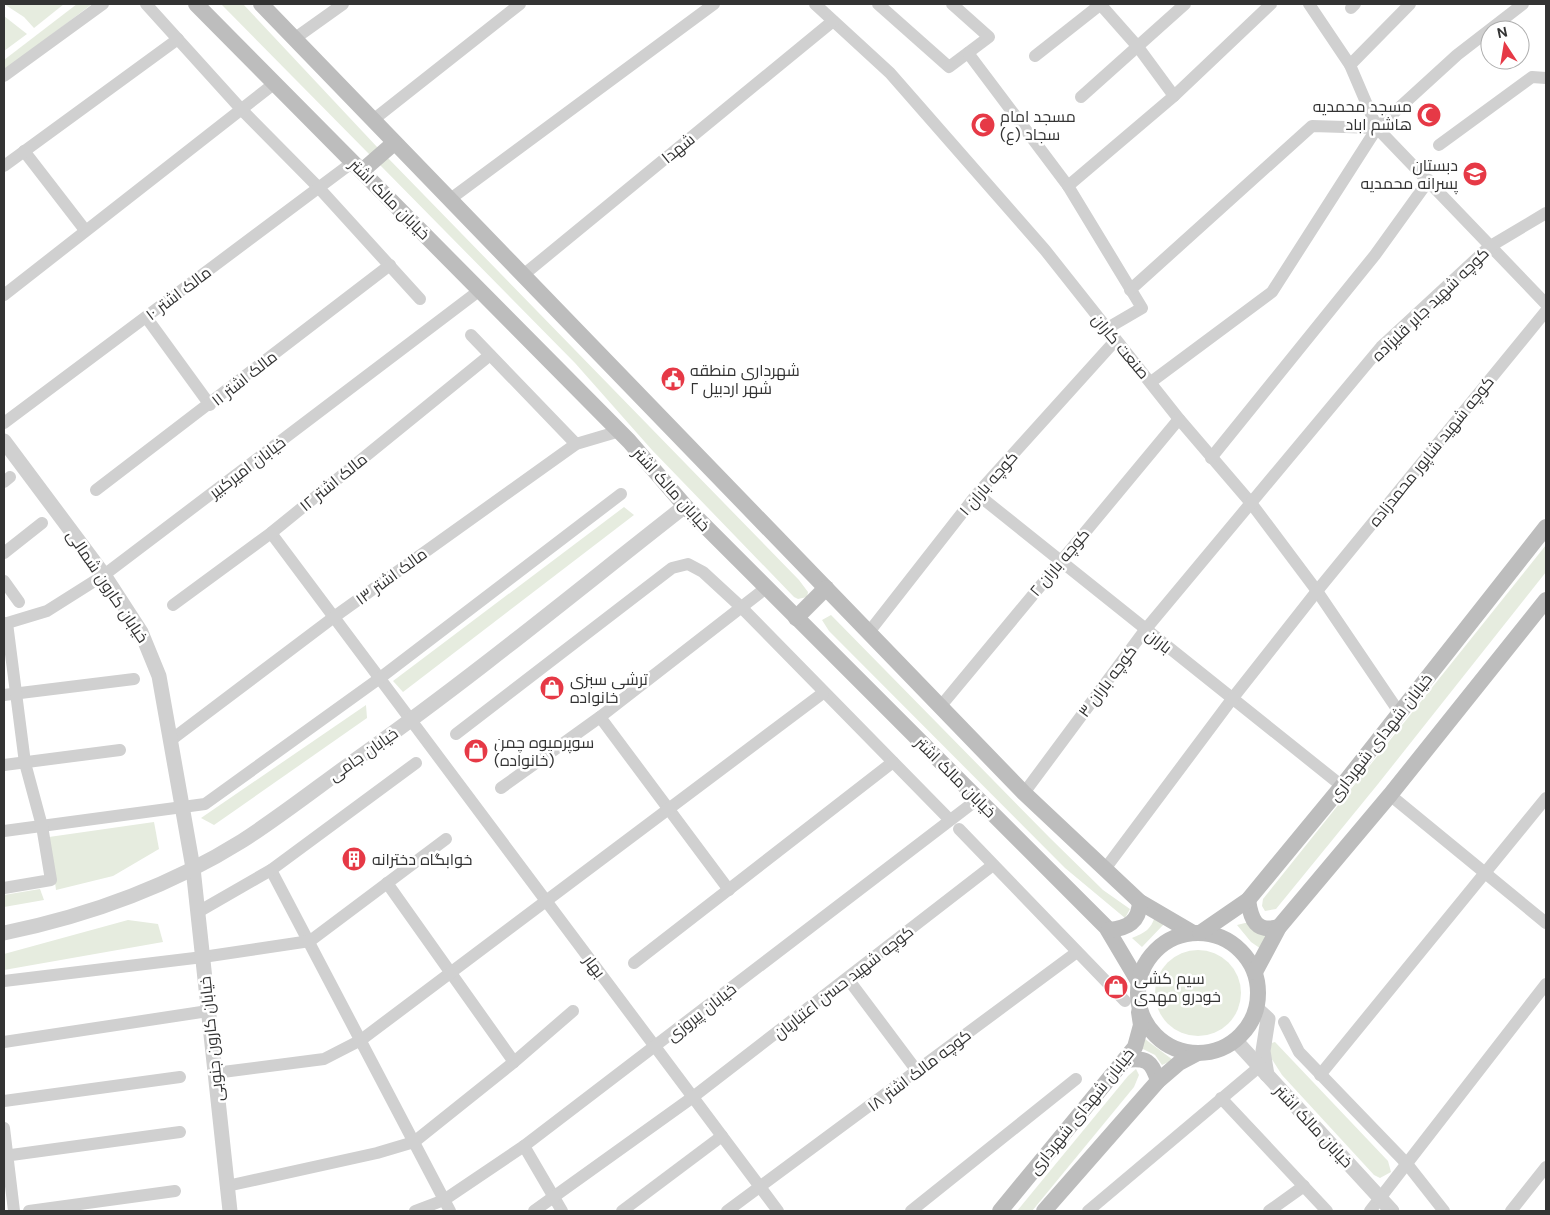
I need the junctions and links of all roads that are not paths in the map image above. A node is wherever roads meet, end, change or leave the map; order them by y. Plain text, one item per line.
1 (103, 4) edge
2 (146, 4) edge
3 (196, 4) edge
4 (261, 4) edge
5 (343, 4) edge
6 (520, 4) edge
7 (714, 4) edge
8 (815, 4) edge
9 (878, 4) edge
10 (952, 4) edge
11 (1101, 4) edge
12 (1185, 4) edge
13 (1271, 4) edge
14 (1309, 4) edge
15 (1410, 4) edge
16 (1523, 4) edge
17 (833, 21) junction
18 (178, 39) junction
19 (294, 39) junction
20 (1138, 47) junction
21 (968, 53) junction
22 (1035, 56) dead end
23 (1350, 65) junction
24 (4, 76) edge
25 (1546, 78) edge
26 (275, 83) junction
27 (1174, 96) junction
28 (1081, 97) dead end
29 (241, 109) junction
30 (373, 120) junction
31 (1377, 128) junction
32 (394, 142) junction
33 (1439, 145) dead end
34 (24, 151) junction
35 (4, 166) edge
36 (358, 167) junction
37 (1429, 180) junction
38 (1068, 186) junction
39 (319, 188) junction
40 (449, 200) junction
41 (1546, 214) edge
42 (85, 230) junction
43 (1489, 247) junction
44 (390, 265) junction
45 (522, 276) junction
46 (480, 290) junction
47 (1130, 290) junction
48 (4, 294) edge
49 (420, 299) dead end
50 (1546, 304) edge
51 (1546, 311) edge
52 (146, 317) junction
53 (1106, 329) junction
54 (471, 335) dead end
55 (1115, 341) junction
56 (490, 355) junction
57 (1151, 382) junction
58 (210, 405) junction
59 (1179, 419) junction
60 (4, 424) edge
61 (620, 431) junction
62 (4, 441) edge
63 (576, 444) junction
64 (1211, 458) junction
65 (96, 490) dead end
66 (620, 494) dead end
67 (977, 494) junction
68 (1251, 503) junction
69 (685, 506) junction
70 (42, 523) dead end
71 (1546, 527) edge
72 (271, 533) junction
73 (4, 552) edge
74 (1059, 561) junction
75 (104, 575) junction
76 (4, 582) edge
77 (766, 588) junction
78 (826, 588) junction
79 (1317, 591) junction
80 (1546, 600) edge
81 (19, 602) dead end
82 (173, 605) dead end
83 (741, 607) junction
84 (334, 617) junction
85 (796, 618) junction
86 (5, 623) edge
87 (1145, 630) junction
88 (869, 632) junction
89 (134, 678) dead end
90 (380, 678) junction
91 (824, 693) junction
92 (10, 694) edge
93 (1232, 699) junction
94 (940, 707) junction
95 (1399, 712) junction
96 (600, 717) junction
97 (412, 720) junction
98 (456, 734) dead end
99 (171, 740) junction
100 (120, 750) dead end
101 (893, 762) junction
102 (25, 763) junction
103 (416, 763) dead end
104 (4, 766) edge
105 (1342, 786) junction
106 (501, 788) dead end
107 (1024, 793) junction
108 (1390, 796) junction
109 (1546, 798) edge
110 (978, 800) junction
111 (182, 808) junction
112 (670, 810) junction
113 (955, 824) junction
114 (42, 826) junction
115 (4, 831) edge
116 (446, 839) dead end
117 (993, 865) junction
118 (193, 868) junction
119 (1105, 869) junction
120 (271, 870) junction
121 (1486, 874) junction
122 (387, 883) junction
123 (4, 888) edge
124 (730, 890) junction
125 (546, 900) junction
126 (1248, 900) junction
127 (1140, 902) junction
128 (198, 912) junction
129 (1546, 923) edge
130 (1279, 928) junction
131 (1109, 930) junction
132 (4, 933) edge
133 (1196, 933) junction
134 (310, 941) junction
135 (1077, 952) junction
136 (203, 957) junction
137 (634, 962) dead end
138 (1255, 972) junction
139 (451, 973) junction
140 (848, 979) junction
141 (4, 981) edge
142 (1138, 981) junction
143 (1546, 984) edge
144 (1131, 1002) junction
145 (1257, 1010) junction
146 (208, 1011) junction
147 (573, 1011) dead end
148 (1284, 1022) dead end
149 (361, 1040) junction
150 (1236, 1041) junction
151 (4, 1042) edge
152 (656, 1047) junction
153 (1196, 1054) junction
154 (1125, 1060) junction
155 (514, 1062) junction
156 (917, 1071) junction
157 (1263, 1071) junction
158 (215, 1073) junction
159 (1320, 1075) junction
160 (180, 1077) dead end
161 (1076, 1079) dead end
162 (1158, 1081) junction
163 (693, 1097) junction
164 (1221, 1098) junction
165 (4, 1101) edge
166 (4, 1128) edge
167 (180, 1132) dead end
168 (722, 1136) junction
169 (414, 1142) junction
170 (524, 1146) junction
171 (5, 1156) edge
172 (1407, 1164) junction
173 (1546, 1167) edge
174 (227, 1186) junction
175 (1304, 1186) junction
176 (760, 1187) junction
177 (175, 1191) dead end
178 (554, 1197) junction
179 (1381, 1198) junction
180 (447, 1206) edge
181 (14, 1211) edge
182 (29, 1211) edge
183 (230, 1211) edge
184 (415, 1211) edge
185 (534, 1211) edge
186 (562, 1211) edge
187 (622, 1211) edge
188 (727, 1211) edge
189 (778, 1211) edge
190 (911, 1211) edge
191 (1000, 1211) edge
192 (1044, 1211) edge
193 (1088, 1211) edge
194 (1269, 1211) edge
195 (1327, 1211) edge
196 (1370, 1211) edge
197 (1392, 1211) edge
198 (1444, 1211) edge
199 (1511, 1211) edge

1 - 24 street
2 - 18 street
3 - 26 main road, خیابان مالک اشتر
4 - 19 main road
5 - 19 street
6 - 30 street
7 - 40 street
8 - 17 street, صنعت کاران
9 - 21 street
10 - 21 street
11 - 20 street
11 - 22 street
12 - 20 street
13 - 27 street
14 - 23 street
15 - 23 street
16 - 31 street
17 - 45 street, شهدا
17 - 53 street, صنعت کاران
18 - 29 street
18 - 34 street
19 - 30 main road
20 - 27 street
20 - 28 street
21 - 38 street
23 - 31 street
25 - 33 street
26 - 29 street
26 - 36 main road, خیابان مالک اشتر
27 - 38 street
29 - 39 street
29 - 42 street
30 - 32 main road
31 - 37 street
31 - 47 street
31 - 57 street
32 - 36 main road
32 - 40 main road
34 - 35 street
34 - 42 street
36 - 39 street, مالک اشتر ۱۰
36 - 46 main road, خیابان مالک اشتر
37 - 43 street
37 - 64 street
38 - 47 street
39 - 44 street
39 - 52 street, مالک اشتر ۱۰
40 - 45 main road
41 - 43 street, کوچه شهید جابر قلیزاده
42 - 48 street
43 - 50 street
43 - 68 street, کوچه شهید جابر قلیزاده
44 - 49 street
44 - 58 street, مالک اشتر ۱۱
45 - 78 main road
46 - 61 main road, خیابان مالک اشتر
46 - 75 street, خیابان امیرکبیر
47 - 53 street
51 - 79 street, کوچه شهید شاپور محمدزاده
52 - 58 street
52 - 60 street, مالک اشتر ۱۰
53 - 55 street, صنعت کاران
54 - 56 street
55 - 57 street, صنعت کاران
55 - 67 street, کوچه باران ۱
56 - 63 street
56 - 72 street, مالک اشتر ۱۲
57 - 59 street, صنعت کاران
58 - 65 street, مالک اشتر ۱۱
59 - 64 street, صنعت کاران
59 - 74 street, کوچه باران ۲
61 - 63 street, مالک اشتر ۱۳
61 - 69 main road, خیابان مالک اشتر
62 - 75 street, خیابان کارون شمالی
63 - 84 street, مالک اشتر ۱۳
64 - 68 street, صنعت کاران
66 - 90 street
67 - 74 street, باران
67 - 88 street, کوچه باران ۱
68 - 79 street, صنعت کاران
68 - 87 street, کوچه باران ۳
69 - 77 main road, خیابان مالک اشتر
69 - 97 street, خیابان جامی
70 - 73 street
71 - 95 main road, خیابان شهدای شهرداری
72 - 82 street, مالک اشتر ۱۲
72 - 84 street, بهار
74 - 87 street, باران
74 - 94 street, کوچه باران ۲
75 - 86 street, خیابان امیرکبیر
75 - 99 street, خیابان کارون شمالی
76 - 81 street
77 - 83 street
77 - 85 main road, خیابان مالک اشتر
78 - 85 main road
78 - 88 main road
79 - 93 street, کوچه شهید شاپور محمدزاده
79 - 95 street, صنعت کاران
80 - 108 main road
83 - 91 street
83 - 96 street
83 - 98 street
84 - 90 street, بهار
84 - 99 street, مالک اشتر ۱۳
85 - 110 main road, خیابان مالک اشتر
86 - 92 street
87 - 93 street, باران
87 - 107 street, کوچه باران ۳
88 - 94 main road
89 - 92 street
90 - 97 street, بهار
90 - 111 street
91 - 101 street
91 - 112 street
92 - 102 street
93 - 105 street, باران
93 - 119 street, کوچه شهید شاپور محمدزاده
94 - 107 main road
95 - 105 main road, خیابان شهدای شهرداری
96 - 106 street
96 - 112 street
97 - 118 street, خیابان جامی
97 - 125 street, بهار
99 - 111 street, خیابان کارون شمالی
100 - 102 street
101 - 113 street
101 - 124 street
102 - 104 street
102 - 114 street
103 - 120 street
105 - 126 main road, خیابان شهدای شهرداری
107 - 119 main road
108 - 121 street
108 - 130 main road
109 - 121 street
110 - 113 street, خیابان پیروزی
110 - 131 main road, خیابان مالک اشتر
111 - 114 street
111 - 118 street, خیابان کارون شمالی
112 - 124 street
112 - 125 street
113 - 117 street
113 - 152 street, خیابان پیروزی
114 - 115 street
114 - 123 street
116 - 122 street
117 - 135 street
117 - 140 street, کوچه شهید حسن اعتباریان
118 - 128 street, خیابان کارون جنوبی
118 - 132 street, خیابان جامی
119 - 127 main road
120 - 128 street
120 - 134 street
121 - 129 street
121 - 159 street
122 - 134 street
122 - 139 street
124 - 137 street
125 - 139 street
125 - 152 street, بهار
126 - 130 main road
126 - 133 main road, خیابان شهدای شهرداری
127 - 131 main road
127 - 133 main road
128 - 136 street, خیابان کارون جنوبی
130 - 138 main road
131 - 142 main road, خیابان مالک اشتر
133 - 138 main road
133 - 142 main road
134 - 136 street
134 - 149 street
135 - 144 street
135 - 156 street, کوچه مالک اشتر ۱۸
136 - 141 street
136 - 146 street, خیابان کارون جنوبی
138 - 145 main road
139 - 149 street
139 - 155 street
140 - 156 street
140 - 163 street, کوچه شهید حسن اعتباریان
142 - 144 main road
143 - 172 street
144 - 153 main road
144 - 154 main road, خیابان شهدای شهرداری
145 - 150 main road
145 - 157 street
146 - 151 street
146 - 158 street, خیابان کارون جنوبی
147 - 155 street
148 - 159 street
149 - 158 street
149 - 169 street
150 - 153 main road
150 - 157 street, خیابان مالک اشتر
152 - 163 street, بهار
152 - 170 street, خیابان پیروزی
153 - 162 main road
154 - 162 main road
154 - 191 main road, خیابان شهدای شهرداری
155 - 169 street
156 - 176 street, کوچه مالک اشتر ۱۸
157 - 164 street
157 - 179 street, خیابان مالک اشتر
158 - 174 street, خیابان کارون جنوبی
159 - 172 street
160 - 165 street
161 - 190 street
162 - 192 main road
163 - 168 street, بهار
163 - 178 street, کوچه شهید حسن اعتباریان
164 - 175 street
164 - 193 street
166 - 171 street
167 - 171 street
168 - 176 street, بهار
168 - 187 street
169 - 174 street
169 - 180 street
170 - 178 street
170 - 180 street, خیابان پیروزی
171 - 181 street
172 - 179 street
172 - 198 street
173 - 199 street
174 - 183 street, خیابان کارون جنوبی
175 - 194 street
175 - 195 street
176 - 188 street, کوچه مالک اشتر ۱۸
176 - 189 street, بهار
177 - 182 street
178 - 185 street, کوچه شهید حسن اعتباریان
178 - 186 street
179 - 196 street
179 - 197 street, خیابان مالک اشتر
180 - 184 street, خیابان پیروزی

